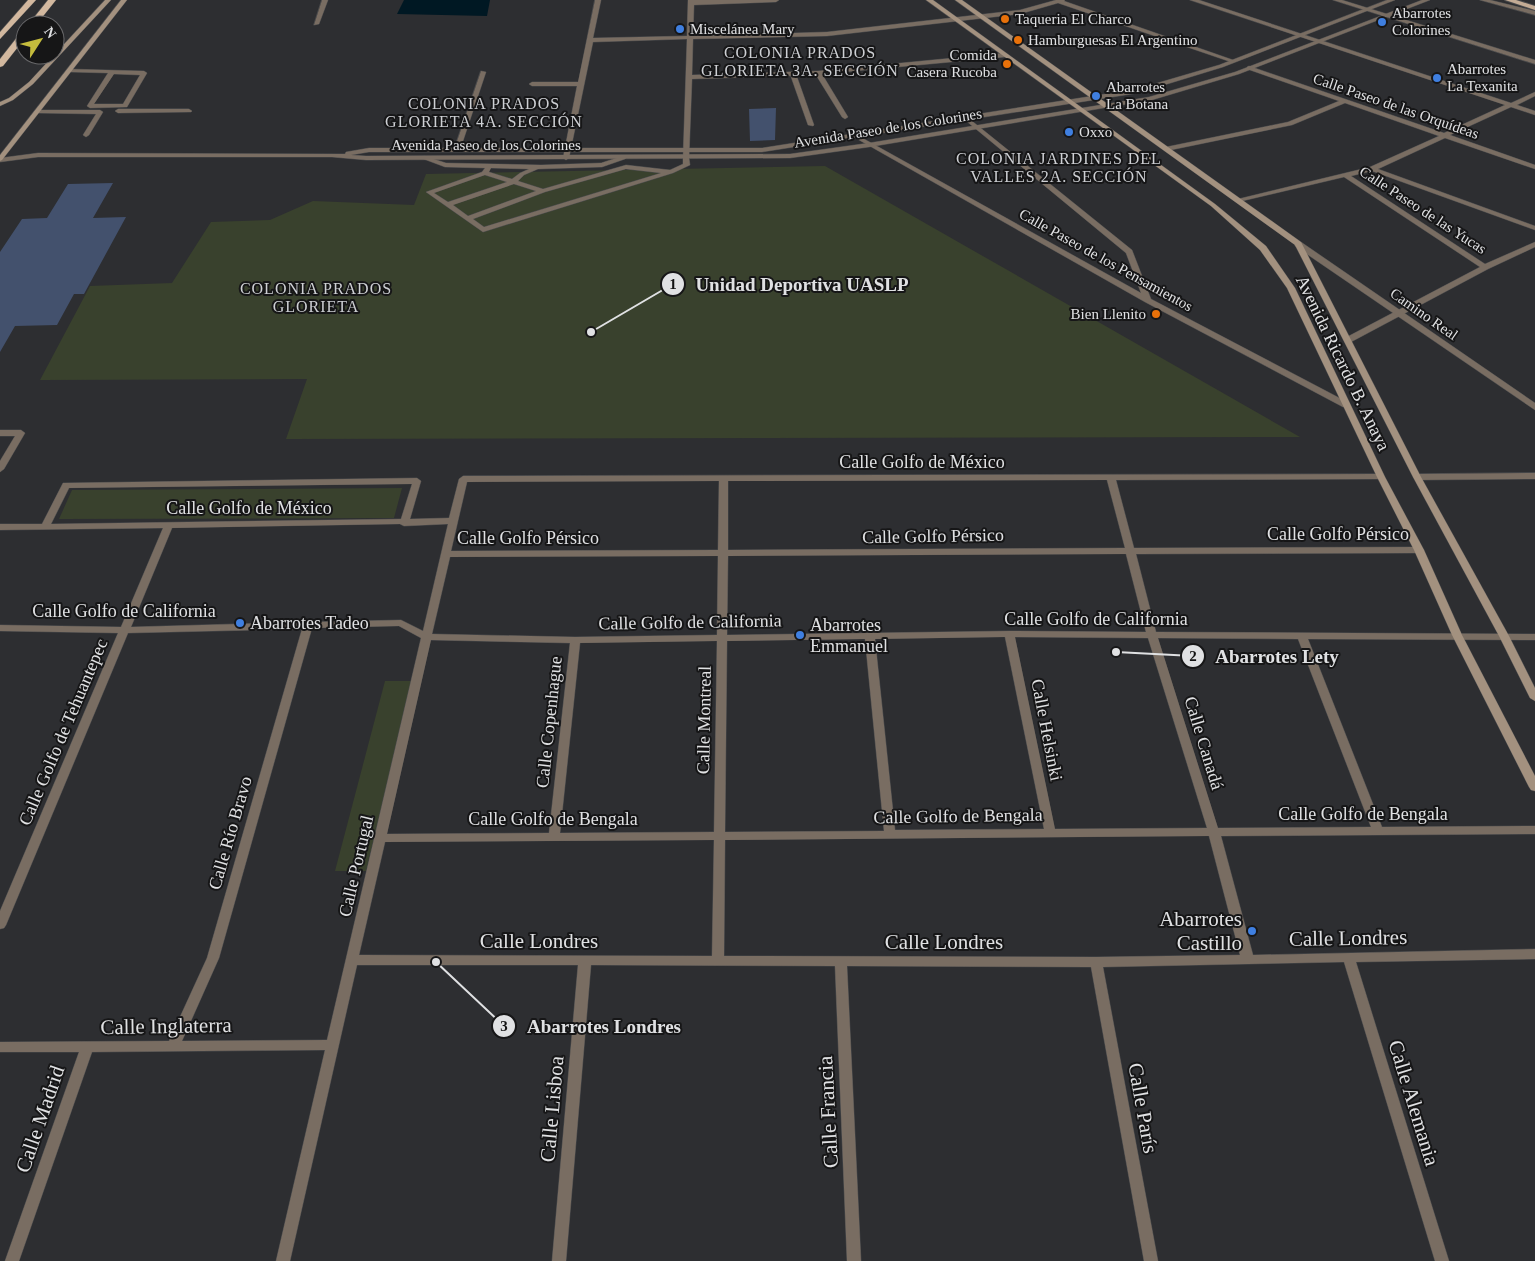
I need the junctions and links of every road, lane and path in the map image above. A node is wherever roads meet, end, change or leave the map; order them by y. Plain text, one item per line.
1 (32, 0) edge
2 (52, 0) edge
3 (59, 0) edge
4 (108, 0) edge
5 (124, 0) edge
6 (325, 0) edge
7 (598, 0) edge
8 (776, 0) edge
9 (929, 0) edge
10 (958, 0) edge
11 (1193, 0) edge
12 (1336, 0) edge
13 (1392, 0) edge
14 (1427, 0) edge
15 (1482, 0) edge
16 (1509, 0) edge
17 (691, 1) edge
18 (1060, 1) edge
19 (1535, 8) edge
20 (1367, 10) junction
21 (1535, 13) edge
22 (41, 14) joint
23 (1386, 16) junction
24 (983, 18) junction
25 (958, 21) junction
26 (316, 24) dead end
27 (1299, 36) junction
28 (0, 37) edge
29 (690, 38) junction
30 (590, 40) junction
31 (1318, 42) junction
32 (15, 45) edge
33 (1005, 55) junction
34 (1233, 61) junction
35 (1535, 62) edge
36 (0, 64) edge
37 (1249, 68) junction
38 (70, 70) junction
39 (112, 72) junction
40 (483, 72) dead end
41 (818, 73) junction
42 (793, 74) junction
43 (688, 77) junction
44 (532, 84) dead end
45 (581, 84) junction
46 (1535, 94) edge
47 (1092, 99) junction
48 (1345, 101) junction
49 (1070, 102) junction
50 (0, 104) edge
51 (1512, 105) junction
52 (1103, 106) junction
53 (102, 109) junction
54 (1082, 110) junction
55 (189, 111) dead end
56 (38, 112) junction
57 (1535, 112) edge
58 (845, 117) dead end
59 (967, 119) junction
60 (811, 125) dead end
61 (977, 127) junction
62 (86, 135) dead end
63 (855, 136) junction
64 (1445, 136) junction
65 (869, 145) junction
66 (568, 149) junction
67 (1166, 149) junction
68 (4, 150) edge
69 (369, 150) junction
70 (398, 150) junction
71 (457, 150) junction
72 (686, 154) junction
73 (38, 155) junction
74 (332, 155) junction
75 (366, 158) junction
76 (396, 158) junction
77 (424, 158) junction
78 (566, 158) junction
79 (623, 158) junction
80 (0, 159) edge
81 (488, 166) junction
82 (541, 166) junction
83 (1535, 167) edge
84 (1372, 169) junction
85 (671, 172) junction
86 (484, 173) junction
87 (1345, 175) junction
88 (513, 182) junction
89 (543, 191) junction
90 (1238, 200) junction
91 (447, 205) junction
92 (467, 219) junction
93 (1535, 228) edge
94 (1298, 244) junction
95 (1535, 244) edge
96 (1485, 267) junction
97 (1148, 300) junction
98 (1399, 313) junction
99 (1348, 340) junction
100 (1346, 405) junction
101 (1535, 407) edge
102 (0, 433) edge
103 (0, 469) edge
104 (1535, 476) edge
105 (1381, 477) junction
106 (1417, 477) junction
107 (1112, 478) junction
108 (463, 479) joint
109 (724, 479) junction
110 (454, 521) junction
111 (404, 523) junction
112 (169, 524) junction
113 (0, 527) edge
114 (45, 527) junction
115 (1130, 550) junction
116 (1419, 550) junction
117 (446, 554) junction
118 (723, 554) junction
119 (308, 624) junction
120 (0, 628) edge
121 (125, 630) junction
122 (1009, 634) junction
123 (1152, 635) junction
124 (870, 636) junction
125 (1302, 636) junction
126 (1457, 636) junction
127 (1504, 636) junction
128 (1535, 636) edge
129 (427, 637) junction
130 (722, 638) junction
131 (575, 640) junction
132 (1535, 698) edge
133 (1535, 787) edge
134 (1535, 830) edge
135 (1378, 831) junction
136 (1050, 832) junction
137 (1214, 832) junction
138 (890, 834) junction
139 (720, 836) junction
140 (554, 837) junction
141 (381, 838) junction
142 (0, 925) edge
143 (1535, 954) edge
144 (1349, 958) junction
145 (352, 960) junction
146 (1248, 960) junction
147 (585, 961) junction
148 (718, 961) junction
149 (841, 962) junction
150 (1096, 962) junction
151 (333, 1045) junction
152 (173, 1046) junction
153 (0, 1047) edge
154 (87, 1047) junction
155 (12, 1261) edge
156 (283, 1261) edge
157 (559, 1261) edge
158 (854, 1261) edge
159 (1151, 1261) edge
160 (1442, 1261) edge

1 - 28 highway
2 - 22 highway
3 - 22 highway
4 - 50 main road
5 - 38 main road
6 - 26 street
7 - 30 street
8 - 17 street
9 - 25 main road, Avenida Ricardo B. Anaya
10 - 24 main road, Avenida Ricardo B. Anaya
11 - 27 street
12 - 20 street
13 - 20 street, Avenida Paseo de los Colorines
14 - 23 street, Avenida Paseo de los Colorines
15 - 21 street
16 - 19 main road
17 - 29 street
18 - 24 street
18 - 34 street
20 - 23 street
20 - 27 street, Avenida Paseo de los Colorines
23 - 31 street, Avenida Paseo de los Colorines
23 - 35 street
24 - 25 street
24 - 47 main road, Avenida Ricardo B. Anaya
25 - 29 street
25 - 33 main road, Avenida Ricardo B. Anaya
27 - 31 street
27 - 34 street, Avenida Paseo de los Colorines
29 - 30 street
29 - 43 street
30 - 45 street
31 - 37 street, Avenida Paseo de los Colorines
31 - 51 street
32 - 36 highway
33 - 41 street
33 - 49 main road, Avenida Ricardo B. Anaya
34 - 47 street, Avenida Paseo de los Colorines
37 - 48 street, Calle Paseo de las Orquídeas
37 - 52 street, Avenida Paseo de los Colorines
38 - 39 street
38 - 56 main road
39 - 53 street
39 - 53 street
40 - 71 street
41 - 42 street
41 - 58 street
42 - 43 street
42 - 60 street
43 - 72 street
44 - 45 street
45 - 66 street
46 - 51 street
47 - 49 street, Avenida Paseo de los Colorines
47 - 52 main road, Avenida Ricardo B. Anaya
48 - 64 street, Calle Paseo de las Orquídeas
48 - 67 street
49 - 54 main road, Avenida Ricardo B. Anaya
49 - 59 street, Avenida Paseo de los Colorines
51 - 57 street
51 - 64 street
52 - 54 street, Avenida Paseo de los Colorines
52 - 67 main road, Avenida Ricardo B. Anaya
53 - 55 street
53 - 56 street
53 - 62 street
54 - 61 street, Avenida Paseo de los Colorines
54 - 100 main road, Avenida Ricardo B. Anaya
56 - 68 main road
59 - 61 street
59 - 63 street, Avenida Paseo de los Colorines
61 - 65 street, Avenida Paseo de los Colorines
61 - 97 street
63 - 65 street, Calle Paseo de los Pensamientos
63 - 72 street, Avenida Paseo de los Colorines
64 - 83 street, Calle Paseo de las Orquídeas
64 - 84 street
65 - 72 street, Avenida Paseo de los Colorines
65 - 97 street, Calle Paseo de los Pensamientos
66 - 71 street, Avenida Paseo de los Colorines
66 - 72 street, Avenida Paseo de los Colorines
66 - 78 street
67 - 90 main road, Avenida Ricardo B. Anaya
68 - 73 street, Avenida Paseo de los Colorines
68 - 80 main road
69 - 70 street, Avenida Paseo de los Colorines
69 - 74 street, Avenida Paseo de los Colorines
69 - 75 street
70 - 71 street, Avenida Paseo de los Colorines
70 - 76 street
72 - 79 street, Avenida Paseo de los Colorines
72 - 85 street
73 - 74 street, Avenida Paseo de los Colorines
73 - 80 street, Avenida Paseo de los Colorines
74 - 75 street, Avenida Paseo de los Colorines
75 - 76 street, Avenida Paseo de los Colorines
76 - 77 street, Avenida Paseo de los Colorines
77 - 78 street, Avenida Paseo de los Colorines
77 - 81 street
78 - 79 street, Avenida Paseo de los Colorines
79 - 82 street
81 - 82 street
81 - 86 street
82 - 88 street
84 - 87 street
84 - 93 street
85 - 89 street
85 - 92 street
86 - 88 street
86 - 91 street
87 - 90 street
87 - 96 street, Calle Paseo de las Yucas
88 - 89 street
88 - 91 street
89 - 92 street
90 - 94 main road, Avenida Ricardo B. Anaya
91 - 92 street
94 - 98 street, Camino Real
94 - 99 main road, Avenida Ricardo B. Anaya
95 - 96 street
96 - 98 street
97 - 100 street, Calle Paseo de los Pensamientos
98 - 99 street
98 - 101 street, Camino Real
99 - 106 main road, Avenida Ricardo B. Anaya
100 - 105 main road, Avenida Ricardo B. Anaya
102 - 103 street
104 - 106 street
105 - 107 street, Calle Golfo de México
105 - 116 main road, Avenida Ricardo B. Anaya
106 - 127 main road, Avenida Ricardo B. Anaya
107 - 109 street, Calle Golfo de México
107 - 115 street, Calle Canadá
108 - 109 street, Calle Golfo de México
108 - 110 street, Calle Portugal
109 - 118 street, Calle Montreal
110 - 111 street, Calle Golfo de México
110 - 117 street, Calle Portugal
111 - 112 street, Calle Golfo de México
111 - 114 street, Calle Golfo de México
112 - 114 street, Calle Golfo de México
112 - 121 street, Calle Golfo de Tehuantepec
113 - 114 street, Calle Golfo de México
115 - 116 street, Calle Golfo Pérsico
115 - 118 street, Calle Golfo Pérsico
115 - 123 street, Calle Canadá
116 - 126 main road, Avenida Ricardo B. Anaya
117 - 118 street, Calle Golfo Pérsico
117 - 129 street, Calle Portugal
118 - 130 street, Calle Montreal
119 - 121 street, Calle Golfo de California
119 - 129 street, Calle Golfo de California
119 - 152 street, Calle Río Bravo
120 - 121 street, Calle Golfo de California
121 - 142 street, Calle Golfo de Tehuantepec
122 - 123 street, Calle Golfo de California
122 - 124 street, Calle Golfo de California
122 - 136 street, Calle Helsinki
123 - 125 street, Calle Golfo de California
123 - 137 street, Calle Canadá
124 - 130 street, Calle Golfo de California
124 - 138 street
125 - 126 street, Calle Golfo de California
125 - 135 street
126 - 127 street, Calle Golfo de California
126 - 133 main road, Avenida Ricardo B. Anaya
127 - 128 street, Calle Golfo de California
127 - 132 main road, Avenida Ricardo B. Anaya
129 - 131 street, Calle Golfo de California
129 - 141 street, Calle Portugal
130 - 131 street, Calle Golfo de California
130 - 139 street, Calle Montreal
131 - 140 street, Calle Copenhague
134 - 135 street, Calle Golfo de Bengala
135 - 137 street, Calle Golfo de Bengala
136 - 137 street, Calle Golfo de Bengala
136 - 138 street, Calle Golfo de Bengala
137 - 146 street, Calle Canadá
138 - 139 street, Calle Golfo de Bengala
139 - 140 street, Calle Golfo de Bengala
139 - 148 street, Calle Montreal
140 - 141 street, Calle Golfo de Bengala
141 - 145 street, Calle Portugal
143 - 144 street, Calle Londres
144 - 146 street, Calle Londres
144 - 160 street, Calle Alemania
145 - 147 street, Calle Londres
145 - 151 street, Calle Portugal
146 - 150 street, Calle Londres
147 - 148 street, Calle Londres
147 - 157 street, Calle Lisboa
148 - 149 street, Calle Londres
149 - 150 street, Calle Londres
149 - 158 street, Calle Francia
150 - 159 street, Calle París
151 - 152 street, Calle Inglaterra
151 - 156 street, Calle Portugal
152 - 154 street, Calle Inglaterra
153 - 154 street, Calle Inglaterra
154 - 155 street, Calle Madrid

